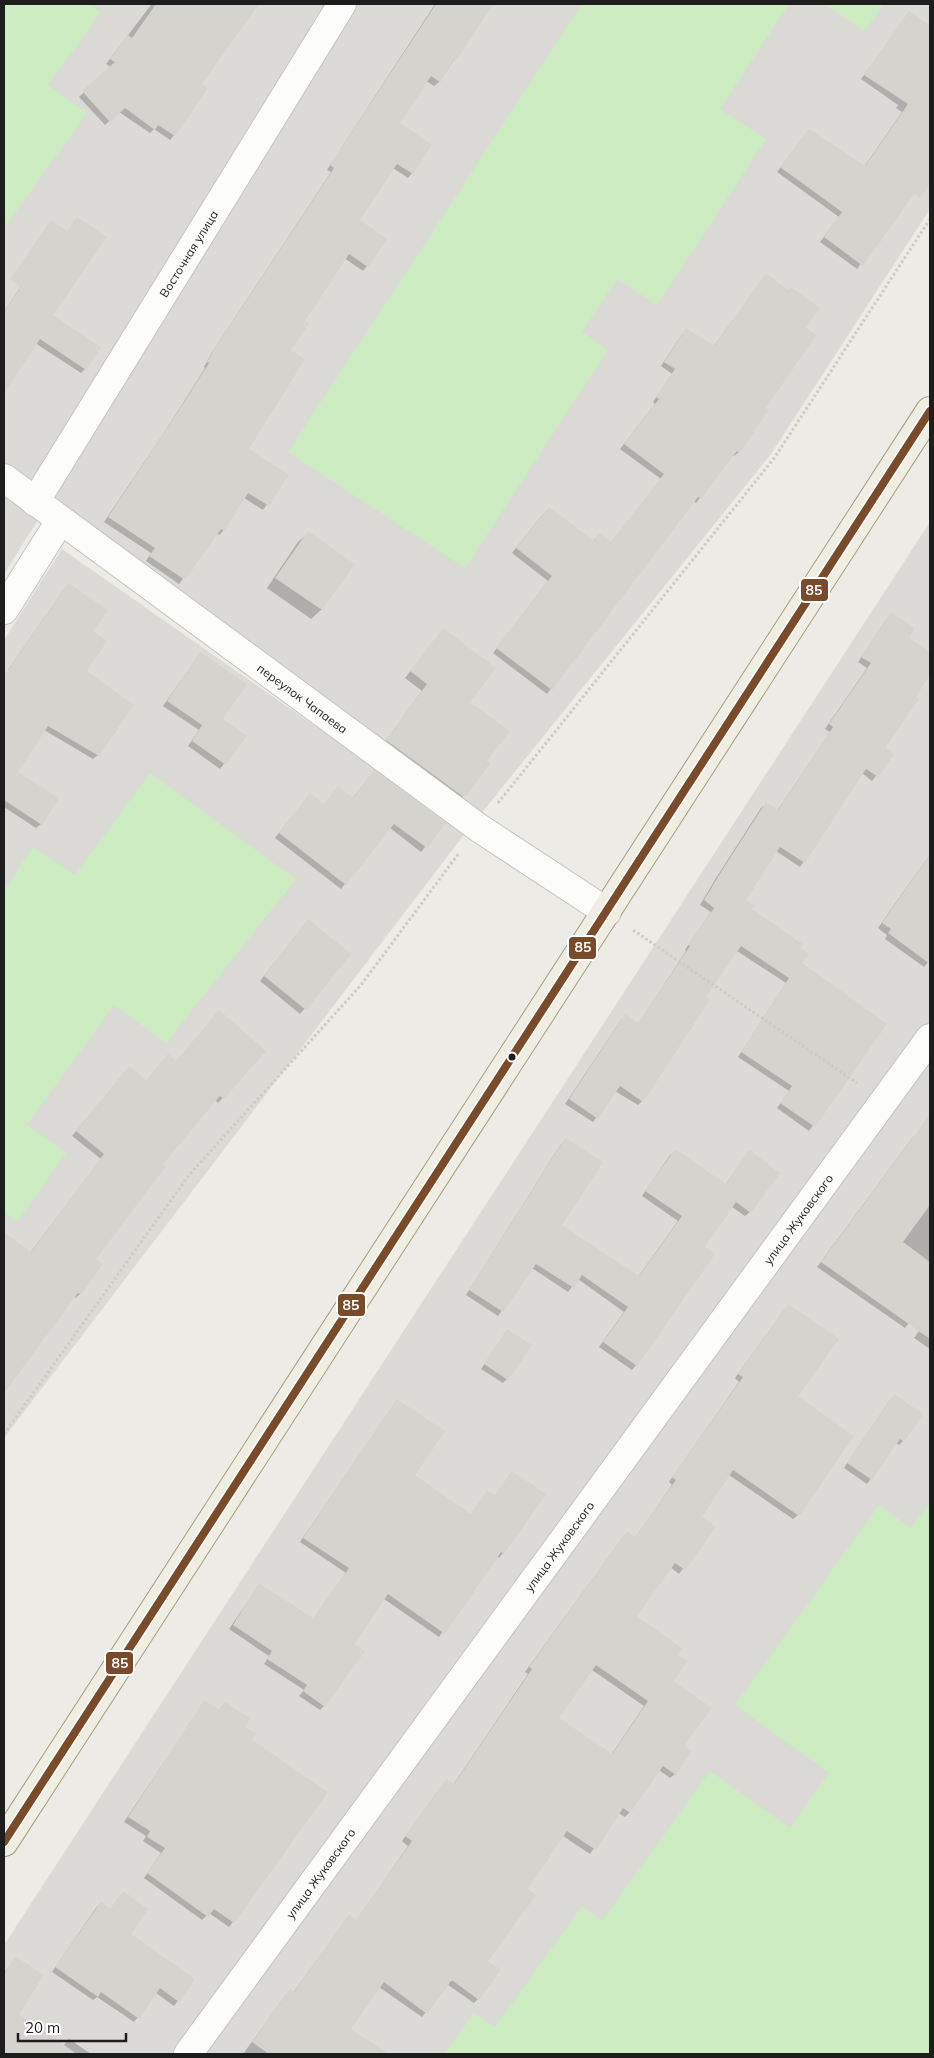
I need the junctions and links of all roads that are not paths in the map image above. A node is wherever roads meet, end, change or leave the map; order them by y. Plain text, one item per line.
1 (342, 4) edge
2 (930, 411) edge
3 (4, 478) edge
4 (35, 502) junction
5 (60, 521) junction
6 (4, 610) edge
7 (607, 912) junction
8 (930, 1038) edge
9 (4, 1842) edge
10 (188, 2054) edge

1 - 4 street, Восточная улица
2 - 7 main road
3 - 4 street, переулок Чапаева
4 - 5 street, переулок Чапаева
5 - 6 street
5 - 7 street, переулок Чапаева
7 - 9 main road
8 - 10 street, улица Жуковского

